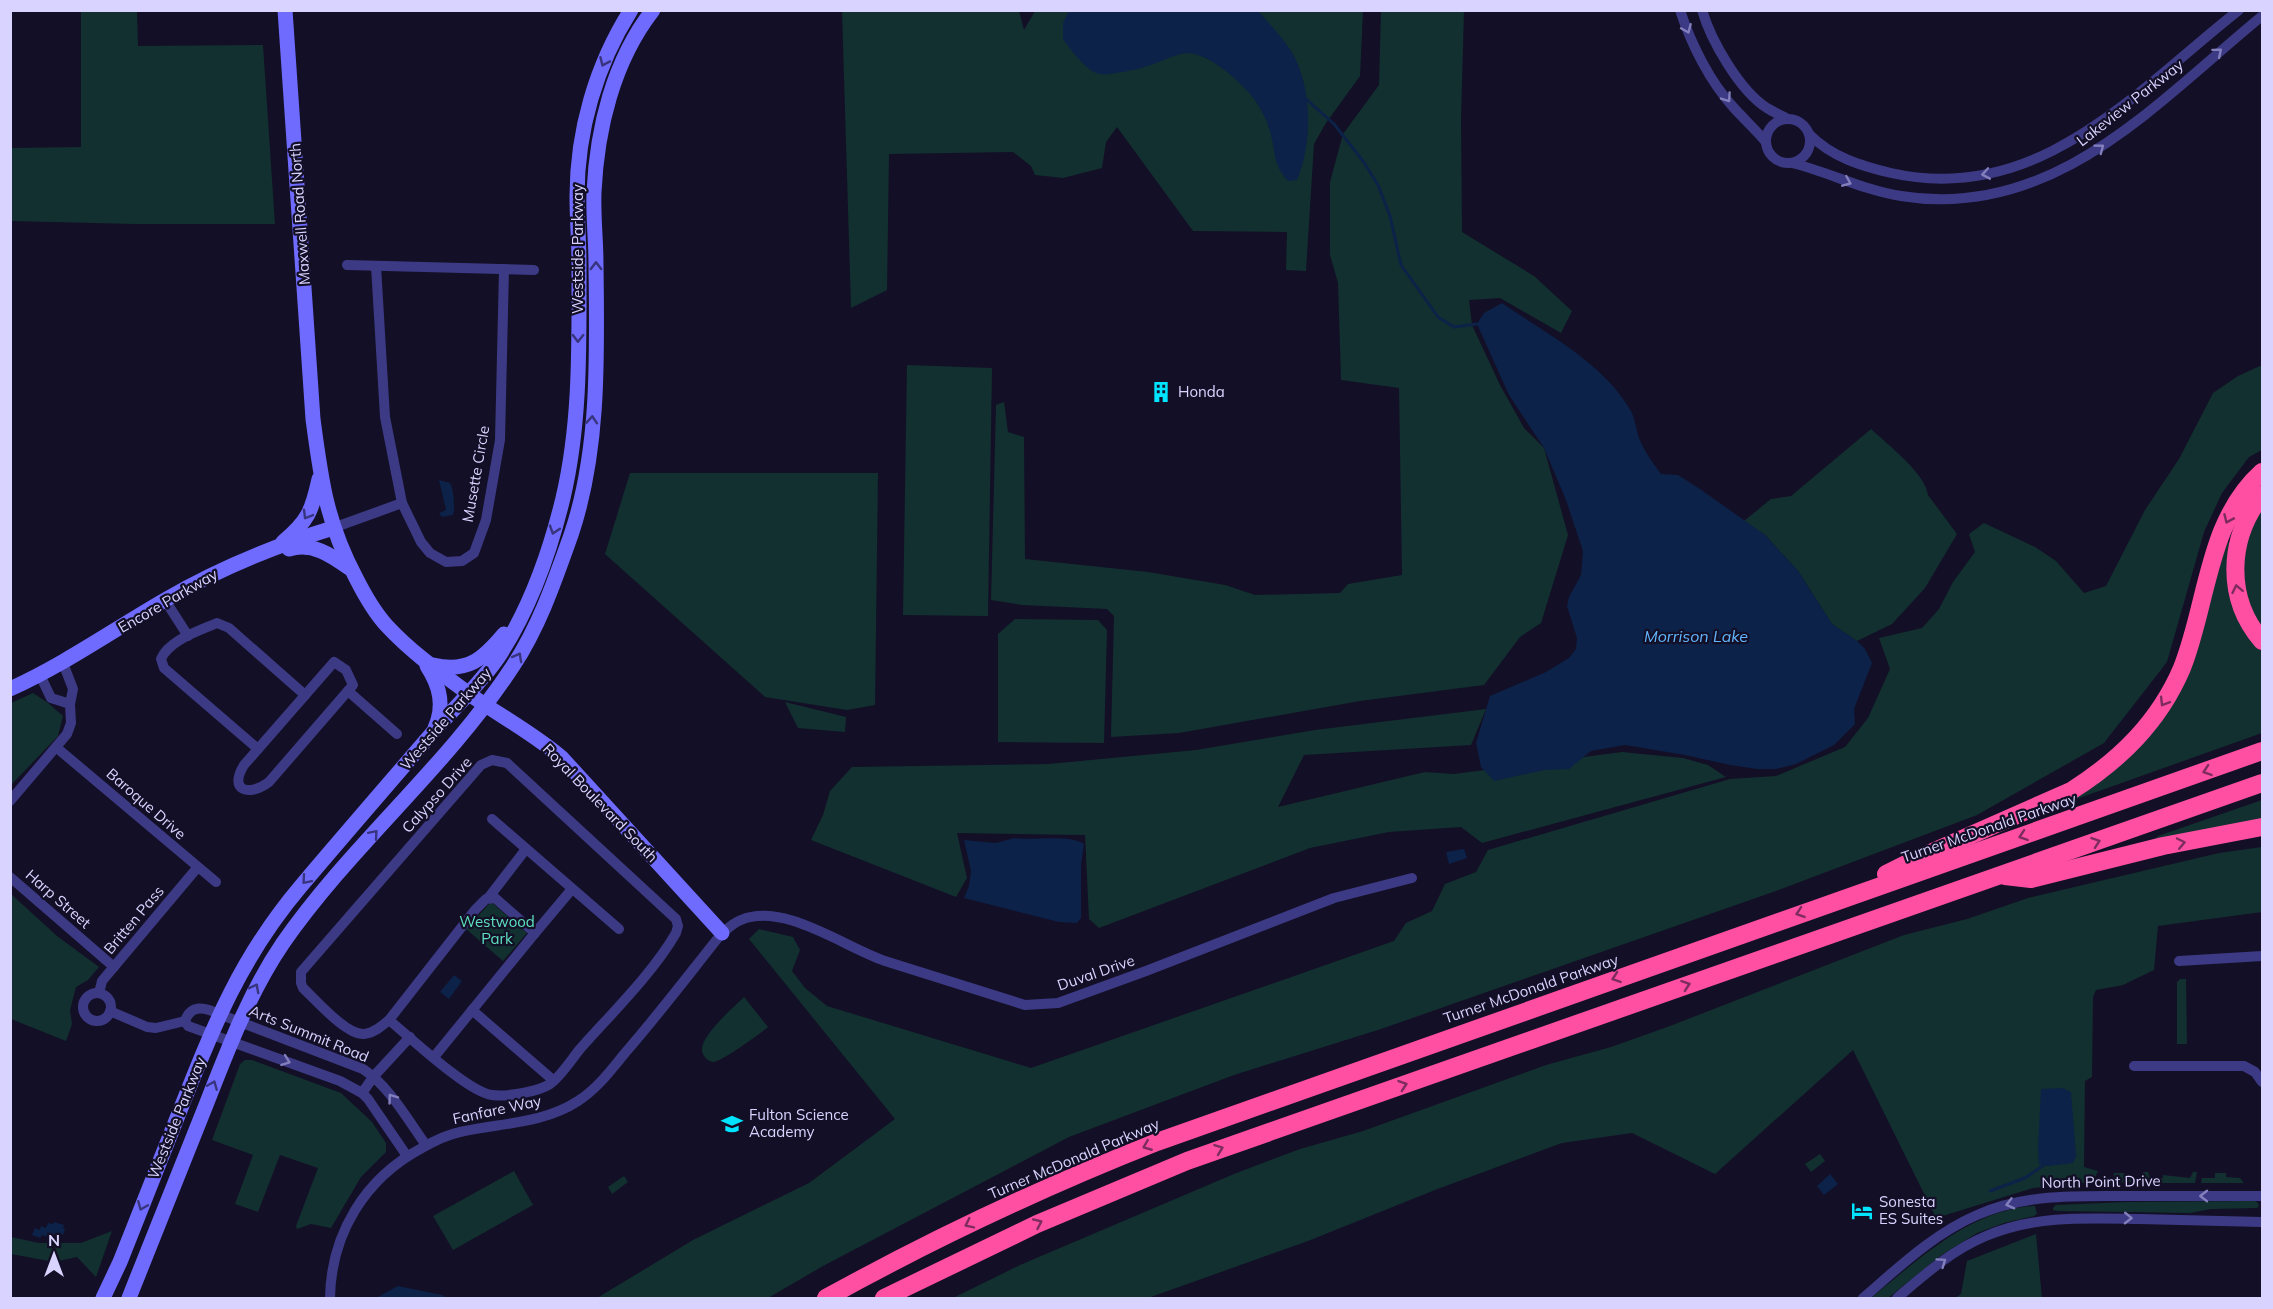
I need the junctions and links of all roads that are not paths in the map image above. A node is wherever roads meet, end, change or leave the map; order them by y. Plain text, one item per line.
1 (285, 10) edge
2 (631, 10) edge
3 (653, 10) edge
4 (1680, 10) edge
5 (1702, 10) edge
6 (2239, 10) edge
7 (2262, 16) edge
8 (1788, 119) junction
9 (1810, 135) junction
10 (1766, 142) junction
11 (2042, 157) junction
12 (1792, 163) junction
13 (2050, 177) junction
14 (347, 265) dead end
15 (376, 266) junction
16 (504, 269) junction
17 (534, 270) dead end
18 (313, 418) joint
19 (2262, 472) edge
20 (320, 473) junction
21 (2262, 495) edge
22 (402, 503) junction
23 (333, 528) junction
24 (278, 547) junction
25 (234, 564) junction
26 (352, 570) junction
27 (165, 600) junction
28 (524, 608) junction
29 (188, 636) junction
30 (2262, 641) edge
31 (425, 661) junction
32 (63, 663) junction
33 (40, 675) junction
34 (10, 689) edge
35 (348, 691) junction
36 (468, 693) junction
37 (305, 695) junction
38 (70, 704) junction
39 (485, 705) junction
40 (434, 732) junction
41 (397, 734) dead end
42 (57, 748) junction
43 (258, 749) junction
44 (2262, 751) edge
45 (2262, 783) edge
46 (10, 801) edge
47 (492, 819) dead end
48 (2262, 827) edge
49 (526, 849) junction
50 (197, 868) junction
51 (2001, 875) junction
52 (10, 877) edge
53 (1412, 878) dead end
54 (216, 882) dead end
55 (572, 889) junction
56 (489, 897) junction
57 (1838, 900) junction
58 (619, 929) dead end
59 (535, 933) junction
60 (722, 933) junction
61 (2262, 956) edge
62 (2179, 961) dead end
63 (114, 967) junction
64 (99, 993) junction
65 (110, 1007) junction
66 (472, 1010) junction
67 (219, 1014) junction
68 (389, 1020) junction
69 (185, 1021) junction
70 (239, 1022) junction
71 (210, 1034) junction
72 (410, 1037) junction
73 (231, 1041) junction
74 (434, 1057) junction
75 (2134, 1066) dead end
76 (374, 1076) junction
77 (553, 1080) junction
78 (2262, 1082) edge
79 (362, 1093) junction
80 (426, 1145) junction
81 (407, 1156) junction
82 (2262, 1196) edge
83 (2262, 1222) edge
84 (103, 1299) edge
85 (129, 1299) edge
86 (330, 1299) edge
87 (826, 1299) edge
88 (884, 1299) edge
89 (1863, 1299) edge
90 (1897, 1299) edge

1 - 18 main road, Maxwell Road North
2 -> 28 main road, Westside Parkway
39 -> 3 main road, Westside Parkway
4 -> 10 street
5 - 8 street
6 - 11 street, Lakeview Parkway
13 -> 7 street, Lakeview Parkway
8 - 9 street
8 - 10 street
11 -> 9 street, Lakeview Parkway
9 - 12 street
10 - 12 street
11 - 13 street
12 -> 13 street, Lakeview Parkway
14 - 15 street
15 - 16 street
15 - 22 street, Musette Circle
16 - 17 street
16 - 22 street, Musette Circle
18 - 20 main road, Royal Boulevard South
19 -> 57 highway
20 - 23 main road, Royal Boulevard South
20 -> 24 main road
30 -> 21 highway
22 - 23 street
23 - 24 main road, Encore Parkway
23 - 26 main road, Royal Boulevard South
24 - 25 main road, Encore Parkway
25 - 26 main road
25 - 27 main road, Encore Parkway
26 - 31 main road, Royal Boulevard South
27 - 29 street
27 - 32 main road, Encore Parkway
28 - 31 main road
28 - 36 main road, Westside Parkway
29 - 37 street
29 - 43 street
31 - 36 main road, Royal Boulevard South
31 - 40 main road
32 - 33 main road, Encore Parkway
32 - 38 street
33 - 34 main road, Encore Parkway
33 - 38 street
35 - 37 street
35 - 41 street
35 - 43 street
36 - 39 main road, Royal Boulevard South
36 - 40 main road, Westside Parkway
37 - 43 street
38 - 42 street
39 - 60 main road, Royal Boulevard South
70 -> 39 main road, Westside Parkway
40 -> 67 main road, Westside Parkway
42 - 46 street
42 - 50 street, Baroque Drive
44 -> 57 highway, Turner McDonald Parkway
51 -> 45 highway
47 - 49 street
51 -> 48 highway
49 - 55 street
49 - 56 street
50 - 54 street, Baroque Drive
50 - 63 street, Britten Pass
88 -> 51 highway
52 - 63 street, Harp Street
53 - 60 street, Duval Drive
55 - 58 street
55 - 59 street
56 - 59 street
56 - 68 street
57 -> 87 highway, Turner McDonald Parkway
59 - 66 street
60 - 80 street, Fanfare Way
61 - 62 street
63 - 64 street, Britten Pass
64 - 65 street
64 - 65 street
65 - 69 street
66 - 74 street
66 - 77 street
67 - 69 street, Arts Summit Road
67 - 70 street, Arts Summit Road
67 - 71 main road, Westside Parkway
68 - 72 street, Calypso Drive
68 - 77 street, Calypso Drive
69 - 71 street
70 - 73 main road, Westside Parkway
70 - 76 street, Arts Summit Road
71 - 73 street
71 -> 84 main road, Westside Parkway
72 - 74 street, Calypso Drive
72 - 76 street
73 -> 79 street
85 -> 73 main road, Westside Parkway
74 - 77 street, Calypso Drive
75 - 78 street
76 - 79 street
80 -> 76 street, Arts Summit Road
79 - 81 street
80 - 81 street, Fanfare Way
81 - 86 street, Fanfare Way
82 -> 89 street, North Point Drive
90 -> 83 street

